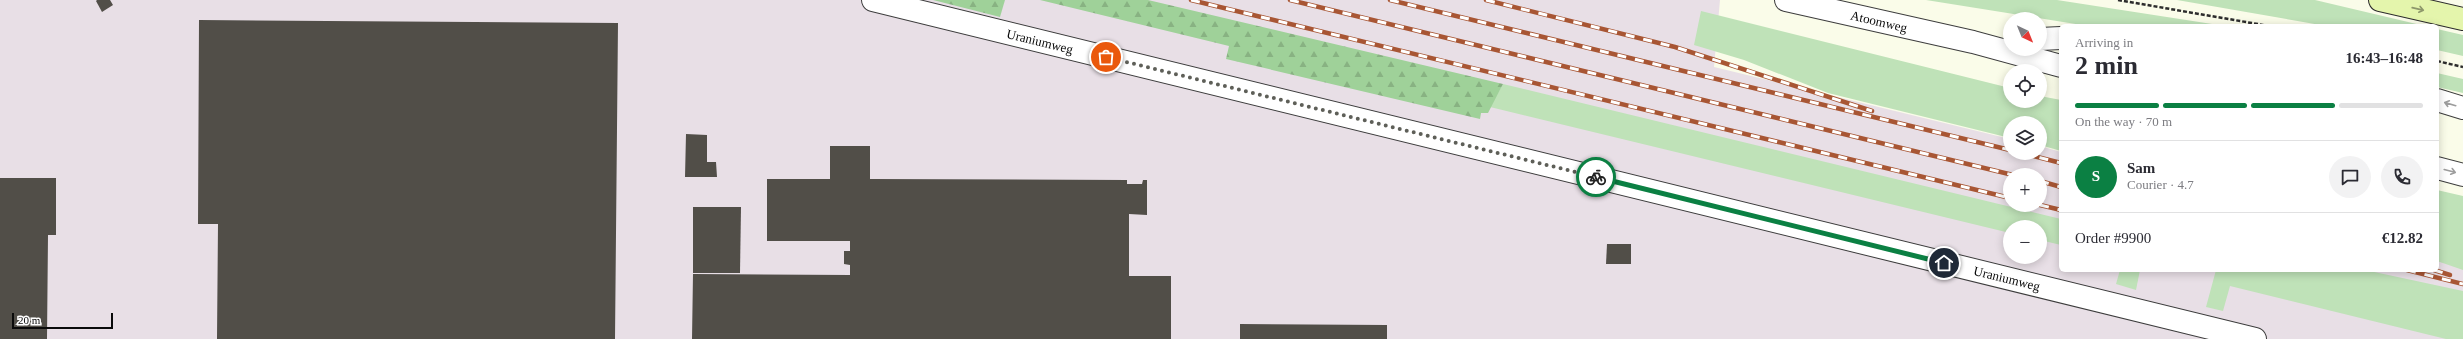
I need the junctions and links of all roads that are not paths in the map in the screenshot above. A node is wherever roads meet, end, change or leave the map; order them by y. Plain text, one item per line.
1 (873, 0) edge
2 (1786, 0) edge
3 (2380, 0) edge
4 (2463, 19) edge
5 (2059, 38) edge
6 (2047, 39) edge
7 (2003, 41) edge
8 (1973, 42) junction
9 (2059, 65) edge
10 (2439, 101) edge
11 (2463, 108) edge
12 (2439, 169) edge
13 (2463, 175) edge
14 (2255, 339) edge

1 - 14 street, Uraniumweg
2 - 8 street, Atoomweg
3 -> 4 main road
5 - 6 street
7 - 8 street, Atoomweg
8 - 9 street, Atoomweg
11 -> 10 street
12 -> 13 street

